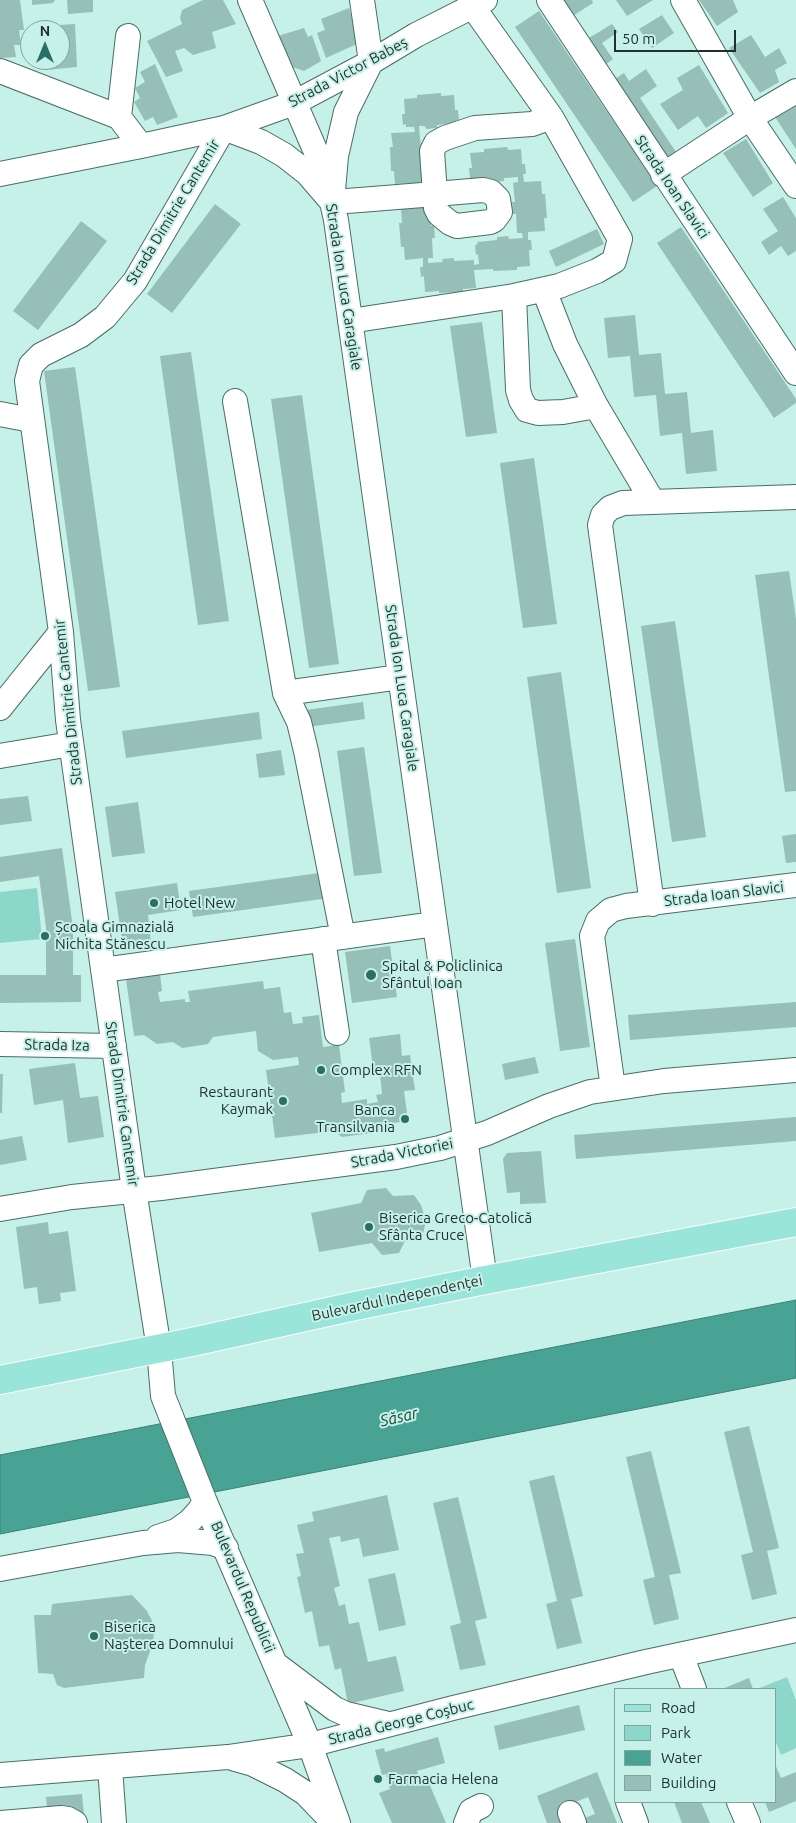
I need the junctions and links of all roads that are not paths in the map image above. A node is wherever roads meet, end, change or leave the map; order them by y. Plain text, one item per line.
1 (250, 0) edge
2 (362, 0) edge
3 (550, 0) edge
4 (683, 0) edge
5 (476, 2) edge
6 (128, 36) dead end
7 (371, 62) junction
8 (0, 71) edge
9 (796, 91) edge
10 (294, 102) junction
11 (119, 117) junction
12 (551, 117) junction
13 (750, 118) junction
14 (224, 128) junction
15 (141, 146) junction
16 (0, 174) edge
17 (663, 175) junction
18 (796, 186) edge
19 (332, 202) junction
20 (544, 290) junction
21 (514, 296) junction
22 (350, 321) junction
23 (796, 373) edge
24 (235, 401) dead end
25 (596, 406) junction
26 (0, 414) edge
27 (31, 420) junction
28 (796, 497) edge
29 (653, 502) junction
30 (61, 632) junction
31 (400, 677) junction
32 (285, 693) junction
33 (0, 708) edge
34 (71, 744) junction
35 (0, 756) edge
36 (796, 885) edge
37 (652, 904) junction
38 (435, 924) junction
39 (333, 938) junction
40 (103, 970) junction
41 (337, 1033) dead end
42 (0, 1044) edge
43 (114, 1046) junction
44 (796, 1070) edge
45 (613, 1088) junction
46 (465, 1140) junction
47 (134, 1190) junction
48 (0, 1209) edge
49 (796, 1222) edge
50 (485, 1280) junction
51 (159, 1349) junction
52 (0, 1380) edge
53 (205, 1502) junction
54 (143, 1543) junction
55 (226, 1548) junction
56 (0, 1569) edge
57 (796, 1630) edge
58 (680, 1655) junction
59 (276, 1665) junction
60 (694, 1688) edge
61 (390, 1724) junction
62 (310, 1745) junction
63 (228, 1757) junction
64 (110, 1767) junction
65 (0, 1775) edge
66 (628, 1803) edge
67 (739, 1803) edge
68 (1, 1823) edge
69 (75, 1823) edge
70 (114, 1823) edge
71 (334, 1823) edge
72 (338, 1823) edge
73 (636, 1823) edge
74 (748, 1823) edge

1 - 10 street, Strada Ion Luca Caragiale
2 - 7 street
3 - 17 street, Strada Ioan Slavici
4 - 13 street
5 - 7 street, Strada Victor Babeș
5 - 12 street
6 - 11 street
7 - 10 street, Strada Victor Babeș
7 - 19 street
8 - 11 street
9 - 13 street
10 - 14 street, Strada Victor Babeș
10 - 19 street, Strada Ion Luca Caragiale
11 - 15 street
12 - 19 street
12 - 20 street
13 - 17 street
13 - 18 street
14 - 15 street, Strada Victor Babeș
14 - 19 street
14 - 27 street, Strada Dimitrie Cantemir
15 - 16 street, Strada Victor Babeș
17 - 23 street, Strada Ioan Slavici
19 - 22 street, Strada Ion Luca Caragiale
20 - 21 street
20 - 25 street
21 - 22 street
21 - 25 street
22 - 31 street, Strada Ion Luca Caragiale
24 - 32 street
25 - 29 street
26 - 27 street
27 - 30 street, Strada Dimitrie Cantemir
28 - 29 street
29 - 37 street
30 - 33 street
30 - 34 street, Strada Dimitrie Cantemir
31 - 32 street
31 - 38 street, Strada Ion Luca Caragiale
32 - 39 street
34 - 35 street
34 - 40 street, Strada Dimitrie Cantemir
36 - 37 street, Strada Ioan Slavici
37 - 45 street, Strada Ioan Slavici
38 - 39 street
38 - 46 street, Strada Ion Luca Caragiale
39 - 40 street
39 - 41 street
40 - 43 street, Strada Dimitrie Cantemir
42 - 43 street, Strada Iza
43 - 47 street, Strada Dimitrie Cantemir
44 - 45 street, Strada Victoriei
45 - 46 street, Strada Victoriei
46 - 47 street, Strada Victoriei
46 - 50 street, Strada Ion Luca Caragiale
47 - 48 street, Strada Victoriei
47 - 51 street, Strada Dimitrie Cantemir
49 - 50 main road, Bulevardul Independenței
50 - 51 main road, Bulevardul Independenței
51 - 52 main road, Bulevardul Independenței
51 - 53 street, Bulevardul Republicii
53 - 54 street
53 - 55 street, Bulevardul Republicii
54 - 55 street
54 - 56 street
55 - 59 street, Bulevardul Republicii
57 - 58 street, Strada George Coșbuc
58 - 60 street
58 - 61 street, Strada George Coșbuc
59 - 61 street
59 - 62 street, Bulevardul Republicii
61 - 62 street, Strada George Coșbuc
62 - 63 street, Strada George Coșbuc
62 - 72 street, Bulevardul Republicii
63 - 64 street, Strada George Coșbuc
63 - 71 street
64 - 65 street, Strada George Coșbuc
64 - 70 street
66 - 73 street
67 - 74 street
68 - 69 street

